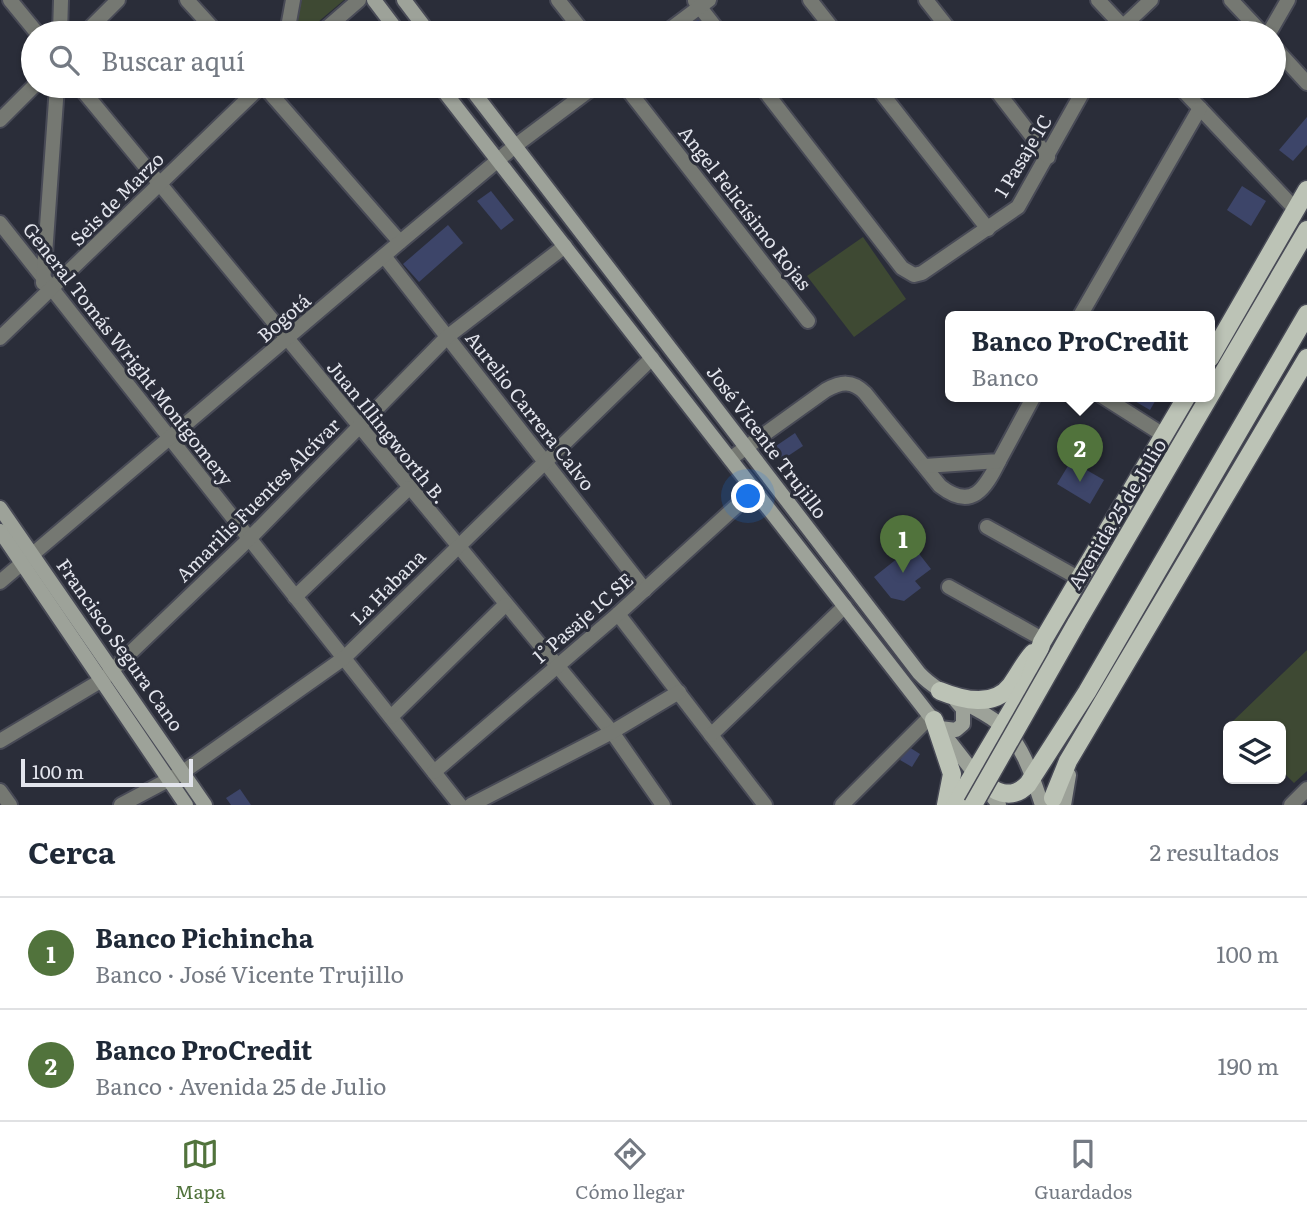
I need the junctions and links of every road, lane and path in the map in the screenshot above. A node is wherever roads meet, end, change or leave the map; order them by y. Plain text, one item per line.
1 (10, 0) edge
2 (61, 0) edge
3 (118, 0) edge
4 (187, 0) edge
5 (293, 0) edge
6 (359, 0) edge
7 (374, 0) edge
8 (404, 0) edge
9 (558, 0) edge
10 (810, 0) edge
11 (926, 0) edge
12 (1098, 0) edge
13 (1151, 0) edge
14 (1231, 0) edge
15 (1288, 0) edge
16 (701, 2) edge
17 (27, 21) edge
18 (60, 21) edge
19 (97, 21) edge
20 (205, 21) edge
21 (289, 21) edge
22 (335, 21) edge
23 (391, 21) edge
24 (420, 21) edge
25 (575, 21) edge
26 (678, 21) edge
27 (713, 21) edge
28 (827, 21) edge
29 (943, 21) edge
30 (1114, 21) edge
31 (1131, 21) edge
32 (1251, 21) edge
33 (1276, 21) edge
34 (1286, 60) edge
35 (1307, 83) edge
36 (22, 98) edge
37 (56, 98) edge
38 (89, 98) edge
39 (249, 98) edge
40 (273, 98) edge
41 (449, 98) edge
42 (478, 98) edge
43 (579, 98) edge
44 (634, 98) edge
45 (770, 98) edge
46 (885, 98) edge
47 (1002, 98) edge
48 (1080, 98) edge
49 (1190, 98) edge
50 (1200, 108) junction
51 (0, 120) edge
52 (515, 146) junction
53 (1048, 157) junction
54 (498, 160) junction
55 (158, 185) junction
56 (1307, 190) edge
57 (1296, 210) junction
58 (0, 223) edge
59 (988, 229) junction
60 (1307, 230) edge
61 (400, 242) junction
62 (565, 246) junction
63 (384, 256) junction
64 (46, 290) junction
65 (1268, 299) junction
66 (1083, 311) edge
67 (1307, 314) edge
68 (808, 321) dead end
69 (447, 337) junction
70 (0, 338) edge
71 (287, 341) junction
72 (1215, 348) edge
73 (652, 358) junction
74 (1307, 358) edge
75 (1215, 389) edge
76 (1031, 402) edge
77 (1111, 402) edge
78 (1184, 402) edge
79 (1207, 402) edge
80 (359, 427) junction
81 (1165, 436) junction
82 (170, 440) junction
83 (746, 447) junction
84 (730, 459) junction
85 (999, 461) junction
86 (545, 462) junction
87 (925, 466) junction
88 (408, 488) junction
89 (754, 490) junction
90 (0, 508) edge
91 (987, 527) dead end
92 (0, 531) edge
93 (249, 539) junction
94 (456, 546) junction
95 (28, 559) junction
96 (1080, 579) junction
97 (0, 582) edge
98 (949, 587) dead end
99 (645, 590) junction
100 (295, 597) junction
101 (505, 605) junction
102 (845, 606) junction
103 (618, 614) junction
104 (1043, 641) junction
105 (344, 658) junction
106 (557, 667) junction
107 (113, 668) junction
108 (102, 680) junction
109 (679, 692) junction
110 (1087, 692) junction
111 (946, 694) junction
112 (391, 717) junction
113 (935, 721) junction
114 (1002, 726) junction
115 (612, 732) junction
116 (711, 735) junction
117 (0, 741) edge
118 (183, 772) junction
119 (434, 772) junction
120 (976, 775) junction
121 (1033, 777) junction
122 (169, 780) junction
123 (0, 791) edge
124 (1053, 803) edge
125 (660, 804) edge
126 (10, 805) edge
127 (121, 805) edge
128 (186, 805) edge
129 (205, 805) edge
130 (460, 805) edge
131 (471, 805) edge
132 (765, 805) edge
133 (842, 805) edge
134 (946, 805) edge
135 (955, 805) edge
136 (972, 805) edge
137 (999, 805) edge

1 - 17 street
2 - 18 street
3 - 19 street
4 - 20 street
5 - 21 street
6 - 22 street
7 - 23 main road
8 - 24 main road
9 - 25 street
10 - 28 street
11 - 29 street
12 - 30 street
13 - 31 street
14 - 32 street
15 - 33 street
16 - 26 street
16 - 27 street
34 - 35 street
36 - 51 street
37 - 64 street
38 - 55 street, Juan Illingworth B.
39 - 55 street, Seis de Marzo
40 - 61 street
41 - 54 main road, José Vicente Trujillo
42 - 52 main road, José Vicente Trujillo
43 - 52 street, Bogotá
44 - 68 street, Angel Felicísimo Rojas
45 - 59 street, 1 Pasaje 1C
46 - 59 street
47 - 53 street
48 - 53 street, 1 Pasaje 1C
49 - 50 street
50 - 57 street
50 - 66 street
52 - 54 street, Bogotá
52 - 83 main road, José Vicente Trujillo
53 - 59 street, 1 Pasaje 1C
54 - 61 street, Bogotá
54 - 62 main road, José Vicente Trujillo
55 - 64 street, Seis de Marzo
55 - 71 street, Juan Illingworth B.
56 - 57 main road
57 - 65 main road
57 - 72 main road
58 - 64 street, General Tomás Wright Montgomery
60 - 65 main road, Avenida 25 de Julio
61 - 63 street, Bogotá
62 - 69 street, Amarilis Fuentes Alcívar
62 - 73 main road, José Vicente Trujillo
63 - 69 street, Aurelio Carrera Calvo
63 - 71 street, Bogotá
64 - 70 street, Seis de Marzo
64 - 82 street, General Tomás Wright Montgomery
65 - 75 main road, Avenida 25 de Julio, bridge
67 - 110 main road
69 - 80 street, Amarilis Fuentes Alcívar
69 - 86 street, Aurelio Carrera Calvo
71 - 80 street, Juan Illingworth B.
71 - 82 street, Bogotá
73 - 84 main road, José Vicente Trujillo
73 - 86 street, La Habana
74 - 124 main road
76 - 85 street
77 - 81 street
78 - 81 main road, Avenida 25 de Julio
79 - 136 main road, Avenida 25 de Julio, bridge
80 - 88 street, Juan Illingworth B.
80 - 93 street, Amarilis Fuentes Alcívar
81 - 96 main road, Avenida 25 de Julio
82 - 93 street, General Tomás Wright Montgomery
82 - 95 street, Bogotá
83 - 84 street
83 - 87 street
83 - 111 main road, José Vicente Trujillo
84 - 89 main road, José Vicente Trujillo
85 - 87 street
85 - 87 street
86 - 94 street, La Habana
86 - 99 street, Aurelio Carrera Calvo
88 - 94 street, Juan Illingworth B.
88 - 100 street
89 - 99 street, 1° Pasaje 1C SE
89 - 102 main road, José Vicente Trujillo
90 - 95 main road, Francisco Segura Cano
91 - 96 street
92 - 95 main road, Francisco Segura Cano
93 - 100 street, General Tomás Wright Montgomery
93 - 107 street, Amarilis Fuentes Alcívar
94 - 101 street, Juan Illingworth B.
94 - 105 street, La Habana
95 - 97 street, Bogotá
95 - 107 main road, Francisco Segura Cano
95 - 108 main road, Francisco Segura Cano
96 - 104 main road, Avenida 25 de Julio
98 - 104 street
99 - 103 street, 1° Pasaje 1C SE
100 - 105 street, General Tomás Wright Montgomery
101 - 106 street, Juan Illingworth B.
101 - 112 street
102 - 113 main road, José Vicente Trujillo
102 - 116 street
103 - 106 street, 1° Pasaje 1C SE
103 - 109 street
104 - 111 main road
104 - 114 main road, Avenida 25 de Julio
105 - 112 street, General Tomás Wright Montgomery
105 - 118 street, La Habana
106 - 115 street, Juan Illingworth B.
106 - 119 street, 1° Pasaje 1C SE
107 - 108 street, Amarilis Fuentes Alcívar
107 - 118 main road, Francisco Segura Cano
108 - 117 street, Amarilis Fuentes Alcívar
108 - 122 main road, Francisco Segura Cano
109 - 115 street
109 - 116 street
110 - 121 main road
110 - 124 main road
111 - 113 main road
111 - 114 main road, José Vicente Trujillo
112 - 119 street, General Tomás Wright Montgomery
113 - 120 main road, José Vicente Trujillo
113 - 133 street
113 - 134 main road
114 - 120 main road, Avenida 25 de Julio
114 - 121 main road, José Vicente Trujillo
115 - 125 street, Juan Illingworth B.
115 - 131 street
116 - 132 street
118 - 122 street, La Habana
118 - 129 main road, Francisco Segura Cano
119 - 130 street, General Tomás Wright Montgomery
120 - 121 main road
120 - 135 main road, Avenida 25 de Julio
120 - 137 main road, José Vicente Trujillo
121 - 124 main road, José Vicente Trujillo
122 - 127 street, La Habana
122 - 128 main road, Francisco Segura Cano
123 - 126 street

